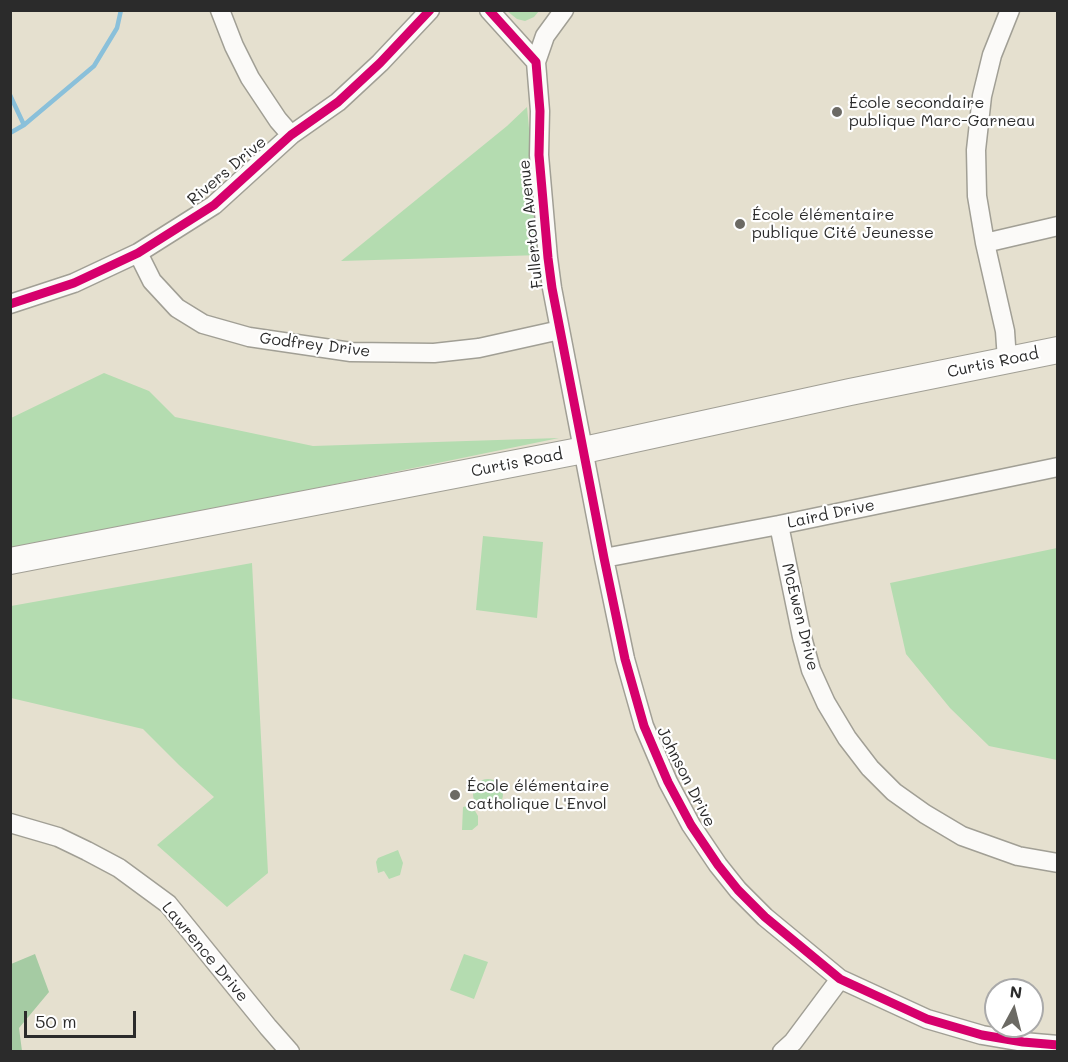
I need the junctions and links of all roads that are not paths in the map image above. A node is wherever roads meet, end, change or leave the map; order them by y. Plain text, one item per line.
1 (220, 10) edge
2 (430, 10) edge
3 (489, 10) edge
4 (564, 10) edge
5 (1010, 10) edge
6 (536, 62) junction
7 (291, 135) junction
8 (1058, 226) edge
9 (985, 243) junction
10 (138, 253) junction
11 (10, 304) edge
12 (560, 330) junction
13 (1058, 350) edge
14 (1007, 360) junction
15 (584, 450) junction
16 (1058, 468) edge
17 (779, 525) junction
18 (604, 558) junction
19 (10, 561) edge
20 (10, 823) edge
21 (1058, 863) edge
22 (840, 979) junction
23 (1058, 1045) edge
24 (291, 1052) edge
25 (782, 1052) edge

1 - 7 street
2 - 7 street, Rivers Drive
3 - 6 street
4 - 6 street
5 - 9 street
6 - 12 street, Fullerton Avenue
7 - 10 street, Rivers Drive
8 - 9 street
9 - 14 street
10 - 11 street, Rivers Drive
10 - 12 street, Godfrey Drive
12 - 15 street, Fullerton Avenue
13 - 14 main road, Curtis Road
14 - 15 main road, Curtis Road
15 - 18 street, Johnson Drive
15 - 19 main road, Curtis Road
16 - 17 street, Laird Drive
17 - 18 street, Laird Drive
17 - 21 street, McEwen Drive
18 - 22 street, Johnson Drive
20 - 24 street, Lawrence Drive
22 - 23 street, Johnson Drive
22 - 25 street

